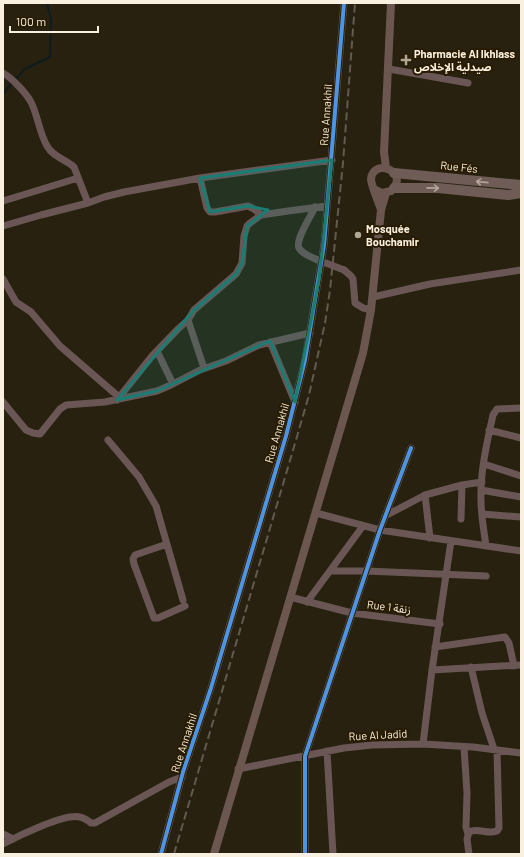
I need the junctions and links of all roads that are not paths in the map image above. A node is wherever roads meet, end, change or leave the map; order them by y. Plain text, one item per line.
1 (344, 3) edge
2 (391, 3) edge
3 (389, 69) junction
4 (6, 75) edge
5 (468, 83) dead end
6 (332, 160) junction
7 (386, 170) junction
8 (78, 178) junction
9 (200, 178) junction
10 (521, 185) edge
11 (374, 189) junction
12 (390, 191) junction
13 (521, 193) edge
14 (3, 201) edge
15 (88, 203) junction
16 (327, 206) junction
17 (315, 207) junction
18 (381, 210) junction
19 (261, 215) junction
20 (3, 226) edge
21 (521, 270) edge
22 (3, 280) edge
23 (373, 297) junction
24 (371, 310) junction
25 (188, 320) junction
26 (310, 333) junction
27 (270, 342) junction
28 (157, 351) junction
29 (204, 368) junction
30 (173, 384) junction
31 (118, 398) junction
32 (3, 402) edge
33 (295, 402) junction
34 (521, 408) edge
35 (490, 430) junction
36 (521, 438) edge
37 (108, 440) dead end
38 (411, 448) dead end
39 (484, 464) junction
40 (521, 476) edge
41 (462, 485) junction
42 (481, 486) junction
43 (425, 495) junction
44 (521, 497) edge
45 (316, 512) junction
46 (482, 514) junction
47 (385, 516) junction
48 (521, 517) edge
49 (461, 519) dead end
50 (363, 526) junction
51 (380, 530) junction
52 (430, 538) junction
53 (451, 541) junction
54 (167, 544) junction
55 (486, 546) junction
56 (521, 552) edge
57 (331, 571) junction
58 (366, 571) junction
59 (447, 575) junction
60 (486, 576) dead end
61 (290, 597) junction
62 (308, 602) junction
63 (352, 613) junction
64 (440, 624) junction
65 (435, 647) junction
66 (518, 666) edge
67 (471, 667) junction
68 (432, 670) junction
69 (423, 744) junction
70 (464, 747) junction
71 (496, 750) junction
72 (327, 751) junction
73 (521, 753) edge
74 (305, 756) junction
75 (238, 769) junction
76 (182, 777) junction
77 (3, 834) edge
78 (468, 834) junction
79 (13, 839) junction
80 (3, 844) edge
81 (161, 854) edge
82 (214, 854) edge
83 (306, 854) edge
84 (333, 854) edge
85 (469, 854) edge

1 - 6 street, Rue Annakhil
2 - 3 main road
3 - 5 street
3 - 7 main road
4 - 8 street
6 - 9 street
6 - 16 street, Rue Annakhil
10 -> 7 highway, Rue Fés
7 - 11 main road
7 - 12 main road
8 - 14 street
8 - 15 street
9 - 15 street
9 - 19 street
11 - 12 main road, Rue Fés
11 - 18 main road
12 -> 13 highway, Rue Fés
12 - 18 main road
15 - 20 street
16 - 17 street
16 - 26 street, Rue Annakhil
17 - 19 street
17 - 24 street, bridge
18 - 23 main road
19 - 25 street
21 - 23 street
22 - 31 street
23 - 24 main road
24 - 45 main road
25 - 28 street
25 - 29 street
26 - 27 street
26 - 33 street, Rue Annakhil
27 - 29 street
27 - 33 street
28 - 30 street
28 - 31 street
29 - 30 street
30 - 31 street
31 - 32 street
33 - 76 street, Rue Annakhil
34 - 35 street
35 - 36 street
35 - 39 street
37 - 54 street
38 - 47 street
39 - 40 street
39 - 42 street
41 - 42 street
41 - 43 street
41 - 49 street
42 - 44 street
42 - 46 street
43 - 47 street
43 - 52 street
45 - 50 street
45 - 61 main road
46 - 48 street
46 - 55 street
47 - 51 street
50 - 51 street
50 - 57 street
51 - 52 street
51 - 58 street
52 - 53 street
53 - 55 street
53 - 59 street
54 - 54 street
55 - 56 street
57 - 58 street
57 - 62 street
58 - 59 street
58 - 63 street
59 - 60 street
59 - 64 street
61 - 62 street, Rue 1 زنقة
61 - 75 main road
62 - 63 street, Rue 1 زنقة
63 - 64 street, Rue 1 زنقة
63 - 74 street
64 - 65 street
65 - 66 street
65 - 68 street
66 - 67 street
67 - 68 street
67 - 71 street
68 - 69 street
69 - 70 street, Rue Al Jadid
69 - 72 street, Rue Al Jadid
70 - 71 street, Rue Al Jadid
70 - 78 street
71 - 73 street, Rue Al Jadid
71 - 78 street
72 - 74 street, Rue Al Jadid
72 - 84 street
74 - 75 street, Rue Al Jadid
74 - 83 street
75 - 82 main road
76 - 79 street
76 - 81 street, Rue Annakhil
77 - 79 street
78 - 85 street
79 - 80 street

